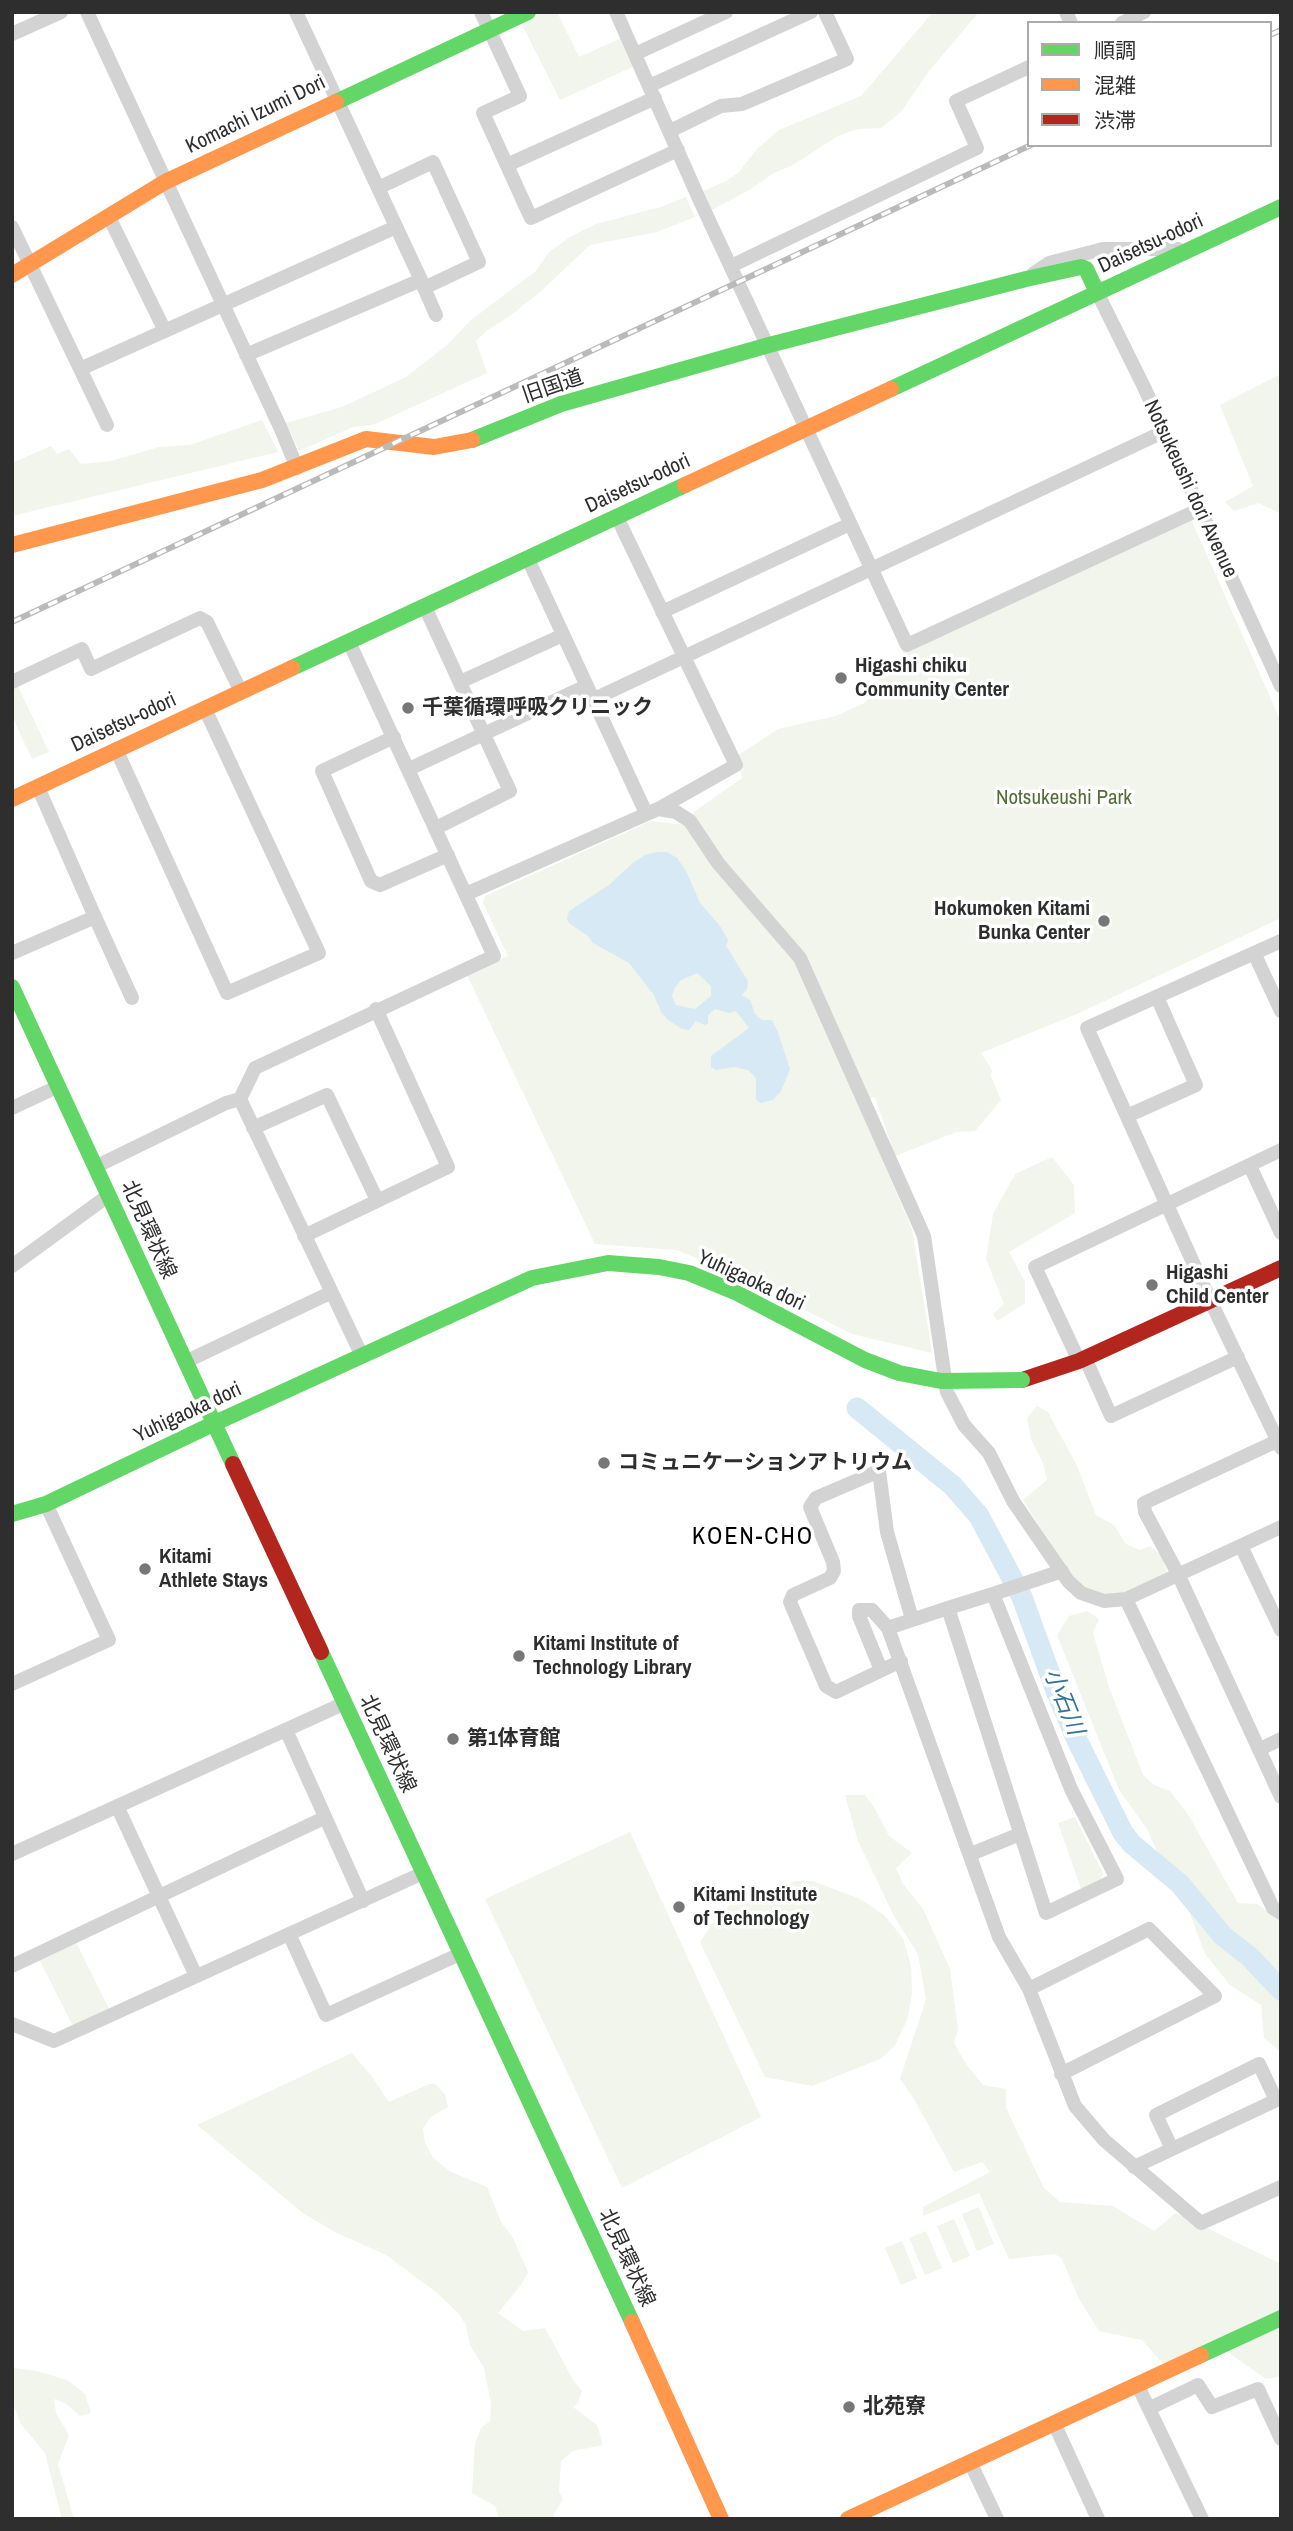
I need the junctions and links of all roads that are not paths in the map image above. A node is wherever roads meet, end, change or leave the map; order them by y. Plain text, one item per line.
1 (61, 12) edge
2 (87, 12) edge
3 (481, 12) edge
4 (528, 12) edge
5 (615, 12) edge
6 (726, 12) edge
7 (811, 12) edge
8 (824, 12) edge
9 (1144, 12) edge
10 (299, 13) edge
11 (1126, 21) edge
12 (489, 30) junction
13 (12, 34) edge
14 (635, 54) junction
15 (1027, 68) edge
16 (652, 92) junction
17 (336, 100) junction
18 (670, 131) junction
19 (678, 150) junction
20 (506, 165) junction
21 (165, 182) junction
22 (378, 188) junction
23 (1281, 206) edge
24 (109, 217) junction
25 (396, 226) junction
26 (12, 227) edge
27 (1189, 249) junction
28 (29, 264) junction
29 (731, 266) junction
30 (12, 275) edge
31 (1026, 279) junction
32 (423, 284) junction
33 (1097, 292) junction
34 (221, 303) junction
35 (436, 315) dead end
36 (164, 329) junction
37 (769, 345) junction
38 (246, 355) junction
39 (80, 369) junction
40 (107, 425) dead end
41 (806, 429) junction
42 (1163, 432) junction
43 (297, 468) junction
44 (1200, 509) junction
45 (617, 517) junction
46 (850, 524) junction
47 (12, 545) edge
48 (528, 559) junction
49 (871, 568) junction
50 (425, 607) junction
51 (662, 612) junction
52 (563, 635) junction
53 (349, 642) junction
54 (683, 656) junction
55 (12, 682) edge
56 (460, 682) junction
57 (1281, 686) edge
58 (241, 692) junction
59 (589, 693) junction
60 (205, 709) junction
61 (484, 734) junction
62 (394, 737) junction
63 (116, 749) junction
64 (408, 769) junction
65 (38, 787) junction
66 (12, 799) edge
67 (652, 811) junction
68 (436, 828) junction
69 (448, 855) junction
70 (466, 894) junction
71 (95, 917) junction
72 (1281, 941) edge
73 (12, 953) edge
74 (1254, 953) junction
75 (12, 987) edge
76 (1157, 997) junction
77 (132, 998) dead end
78 (376, 1010) junction
79 (1281, 1011) edge
80 (19, 1018) edge
81 (59, 1086) junction
82 (240, 1099) junction
83 (12, 1108) edge
84 (1127, 1116) junction
85 (253, 1128) junction
86 (1281, 1150) edge
87 (1250, 1166) junction
88 (97, 1167) junction
89 (109, 1195) junction
90 (377, 1200) junction
91 (1167, 1205) junction
92 (1281, 1233) edge
93 (304, 1236) junction
94 (12, 1266) edge
95 (1281, 1268) edge
96 (330, 1293) junction
97 (1210, 1300) junction
98 (362, 1356) junction
99 (1238, 1357) junction
100 (1082, 1359) junction
101 (185, 1362) junction
102 (215, 1423) junction
103 (1279, 1445) edge
104 (46, 1504) junction
105 (12, 1514) edge
106 (1281, 1527) edge
107 (1241, 1546) junction
108 (1055, 1573) junction
109 (1178, 1574) junction
110 (1000, 1592) junction
111 (1126, 1599) junction
112 (948, 1608) junction
113 (912, 1619) junction
114 (888, 1628) junction
115 (1281, 1630) edge
116 (901, 1661) junction
117 (881, 1670) junction
118 (12, 1684) edge
119 (345, 1703) junction
120 (286, 1730) junction
121 (1281, 1739) edge
122 (1260, 1749) junction
123 (1281, 1797) edge
124 (117, 1806) junction
125 (324, 1818) junction
126 (1020, 1834) junction
127 (979, 1851) junction
128 (12, 1854) edge
129 (423, 1873) junction
130 (159, 1898) junction
131 (363, 1901) junction
132 (1281, 1913) edge
133 (290, 1936) junction
134 (460, 1954) junction
135 (12, 1966) edge
136 (196, 1976) junction
137 (1029, 1989) junction
138 (12, 2024) edge
139 (1061, 2074) junction
140 (1278, 2099) edge
141 (1172, 2149) junction
142 (1134, 2167) junction
143 (1281, 2187) edge
144 (1281, 2318) edge
145 (1137, 2384) junction
146 (1150, 2408) junction
147 (1054, 2423) junction
148 (1281, 2439) edge
149 (970, 2462) junction
150 (721, 2519) edge
151 (848, 2519) edge
152 (998, 2519) edge
153 (1098, 2519) edge
154 (1202, 2519) edge

1 - 13 street
2 - 21 street
3 - 12 street
4 - 12 main road, Komachi Izumi Dori
5 - 14 street
6 - 14 street
7 - 16 street
8 - 18 street
9 - 11 street
10 - 17 street
12 - 17 main road, Komachi Izumi Dori
12 - 20 street
14 - 16 street
15 - 29 street
16 - 18 street
16 - 20 street
17 - 21 main road, Komachi Izumi Dori
17 - 22 street
18 - 19 street
19 - 20 street
19 - 29 street
21 - 24 main road, Komachi Izumi Dori
21 - 34 street
22 - 25 street
22 - 32 street
23 - 27 main road, Daisetsu-odori
24 - 28 main road, Komachi Izumi Dori
24 - 36 street
25 - 32 street
25 - 34 street
26 - 28 street
27 - 31 street
27 - 33 main road, Daisetsu-odori
28 - 30 main road, Komachi Izumi Dori
28 - 39 street
29 - 37 street
31 - 33 main road, 旧国道
31 - 37 main road, 旧国道
32 - 35 street
32 - 38 street
33 - 41 main road, Daisetsu-odori
33 - 42 street, Notsukeushi dori Avenue
34 - 36 street
34 - 38 street
36 - 39 street
37 - 41 street
37 - 43 main road, 旧国道
38 - 43 street
39 - 40 street
41 - 45 main road, Daisetsu-odori
41 - 46 street
42 - 44 street, Notsukeushi dori Avenue
42 - 49 street
43 - 47 main road, 旧国道
44 - 49 street
44 - 57 street, Notsukeushi dori Avenue
45 - 48 main road, Daisetsu-odori
45 - 51 street
46 - 49 street
46 - 51 street
48 - 50 main road, Daisetsu-odori
48 - 52 street
49 - 54 street
50 - 53 main road, Daisetsu-odori
50 - 56 street
51 - 54 street
52 - 56 street
52 - 59 street
53 - 58 main road, Daisetsu-odori
53 - 62 street
54 - 59 street
54 - 67 street
55 - 58 street
56 - 61 street
58 - 60 main road, Daisetsu-odori
59 - 61 street
59 - 67 street
60 - 63 main road, Daisetsu-odori
60 - 63 street
61 - 64 street
61 - 68 street
62 - 64 street
62 - 69 street
63 - 65 main road, Daisetsu-odori
64 - 68 street
65 - 66 main road, Daisetsu-odori
65 - 71 street
67 - 70 street
67 - 108 street
68 - 69 street
69 - 70 street
70 - 78 street
71 - 73 street
71 - 77 street
72 - 74 street
74 - 76 street
74 - 79 street
75 - 80 main road, 北見環状線
76 - 84 street
76 - 84 street
78 - 82 street
78 - 90 street
80 - 81 main road, 北見環状線
81 - 83 street
81 - 88 main road, 北見環状線
82 - 85 street
82 - 88 street
84 - 91 street
85 - 90 street
85 - 93 street
86 - 87 street
87 - 91 street
87 - 92 street
88 - 89 main road, 北見環状線
89 - 94 street
89 - 101 main road, 北見環状線
90 - 93 street
91 - 97 street
91 - 100 street
93 - 96 street
95 - 97 main road, Yuhigaoka dori
96 - 98 street
96 - 101 street
97 - 99 street
97 - 100 main road, Yuhigaoka dori
98 - 100 main road, Yuhigaoka dori, bridge
98 - 102 main road, Yuhigaoka dori
99 - 100 street
99 - 103 street
101 - 102 main road, 北見環状線
102 - 104 main road, Yuhigaoka dori
102 - 119 main road, 北見環状線
103 - 109 street
104 - 105 main road, Yuhigaoka dori
104 - 118 street
106 - 107 street
107 - 109 street
107 - 115 street
108 - 110 street
108 - 111 street
109 - 111 street
109 - 122 street
110 - 112 street
110 - 126 street
111 - 132 street
112 - 113 street
112 - 126 street
113 - 114 street
113 - 117 street
114 - 116 street
114 - 117 street
116 - 117 street
116 - 127 street
119 - 120 street
119 - 129 main road, 北見環状線
120 - 124 street
120 - 125 street
121 - 122 street
122 - 123 street
124 - 128 street
124 - 130 street
125 - 130 street
125 - 131 street
126 - 127 street
127 - 137 street
129 - 131 street
129 - 134 main road, 北見環状線
130 - 135 street
130 - 136 street
131 - 133 street
133 - 134 street
133 - 136 street
134 - 150 main road, 北見環状線
136 - 138 street
137 - 139 street
137 - 139 street
139 - 142 street
140 - 141 street
140 - 141 street
141 - 142 street
142 - 143 street
144 - 145 main road
145 - 146 street
145 - 147 main road
146 - 148 street
146 - 154 street
147 - 149 main road
147 - 153 street
149 - 151 main road
149 - 152 street

